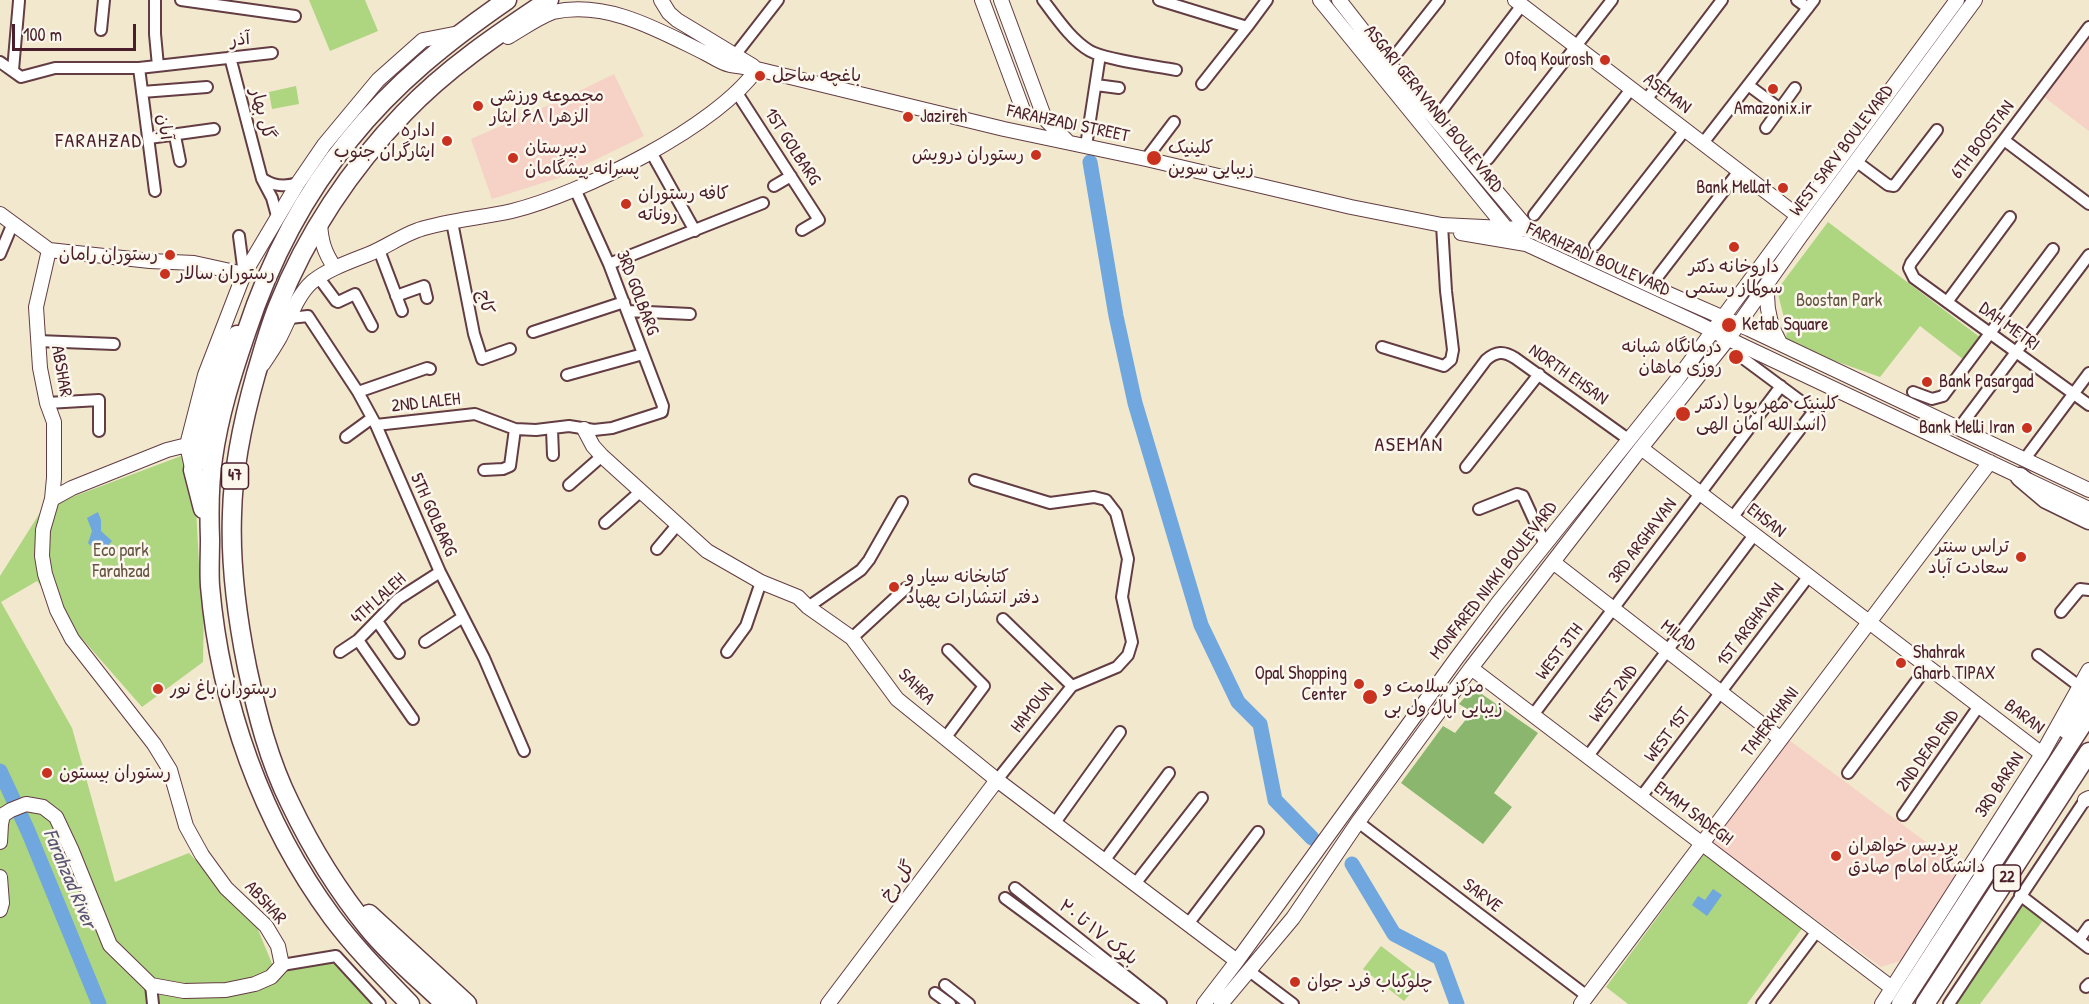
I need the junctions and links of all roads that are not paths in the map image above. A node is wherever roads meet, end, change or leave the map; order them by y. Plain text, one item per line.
1 (104, 0) edge
2 (155, 0) edge
3 (180, 0) edge
4 (507, 0) edge
5 (549, 0) edge
6 (661, 0) edge
7 (777, 0) edge
8 (982, 0) edge
9 (1001, 0) edge
10 (1042, 0) edge
11 (1159, 0) edge
12 (1267, 0) edge
13 (1320, 0) edge
14 (1339, 0) edge
15 (1439, 0) edge
16 (1612, 0) edge
17 (1722, 0) edge
18 (1797, 0) edge
19 (1957, 0) edge
20 (1975, 0) edge
21 (19, 1) edge
22 (200, 1) edge
23 (1518, 2) edge
24 (1811, 4) edge
25 (295, 16) dead end
26 (1247, 27) junction
27 (2089, 27) edge
28 (101, 30) dead end
29 (459, 33) junction
30 (1576, 47) junction
31 (272, 53) dead end
32 (1397, 53) dead end
33 (471, 54) junction
34 (736, 54) junction
35 (1100, 55) junction
36 (230, 57) junction
37 (0, 62) edge
38 (158, 66) junction
39 (139, 68) junction
40 (758, 69) junction
41 (13, 70) junction
42 (1176, 70) dead end
43 (1203, 84) dead end
44 (1096, 85) junction
45 (1748, 85) junction
46 (207, 87) dead end
47 (1119, 88) dead end
48 (1796, 88) dead end
49 (1631, 89) junction
50 (142, 92) junction
51 (737, 93) junction
52 (1646, 100) junction
53 (1040, 105) junction
54 (1779, 108) junction
55 (1443, 109) dead end
56 (1023, 110) junction
57 (1174, 122) dead end
58 (1766, 128) dead end
59 (214, 129) dead end
60 (1004, 129) junction
61 (1685, 130) junction
62 (1938, 130) dead end
63 (175, 135) junction
64 (149, 138) junction
65 (2004, 140) junction
66 (1069, 143) junction
67 (1703, 143) junction
68 (1086, 146) junction
69 (651, 152) junction
70 (1146, 159) junction
71 (1488, 159) dead end
72 (180, 161) dead end
73 (1857, 162) junction
74 (1739, 171) junction
75 (791, 176) junction
76 (1473, 176) junction
77 (262, 179) junction
78 (298, 183) junction
79 (774, 186) dead end
80 (575, 189) junction
81 (155, 191) dead end
82 (1482, 198) junction
83 (763, 204) dead end
84 (2089, 204) edge
85 (0, 214) edge
86 (1534, 215) dead end
87 (277, 216) junction
88 (1798, 216) junction
89 (2010, 217) dead end
90 (320, 222) junction
91 (452, 222) junction
92 (13, 223) junction
93 (1442, 225) junction
94 (1472, 227) junction
95 (1508, 228) junction
96 (802, 230) dead end
97 (1529, 230) junction
98 (695, 231) junction
99 (239, 236) dead end
100 (1516, 243) junction
101 (1595, 244) dead end
102 (2053, 249) dead end
103 (49, 250) junction
104 (379, 250) junction
105 (0, 254) edge
106 (2089, 255) edge
107 (609, 264) junction
108 (334, 268) junction
109 (244, 274) junction
110 (1659, 275) dead end
111 (1911, 275) joint
112 (319, 278) junction
113 (1768, 281) junction
114 (1669, 294) junction
115 (396, 296) junction
116 (427, 298) dead end
117 (256, 301) junction
118 (1947, 302) junction
119 (625, 307) junction
120 (1662, 308) junction
121 (402, 311) dead end
122 (690, 314) dead end
123 (1722, 317) junction
124 (290, 318) junction
125 (1738, 324) junction
126 (372, 326) dead end
127 (1713, 331) junction
128 (533, 332) dead end
129 (1991, 334) junction
130 (38, 341) junction
131 (1733, 341) junction
132 (1780, 343) junction
133 (114, 344) dead end
134 (1382, 347) dead end
135 (510, 349) dead end
136 (2016, 352) junction
137 (644, 354) junction
138 (1833, 368) junction
139 (430, 369) dead end
140 (1539, 374) junction
141 (2089, 374) edge
142 (567, 375) dead end
143 (255, 378) junction
144 (1825, 384) junction
145 (1781, 386) junction
146 (358, 392) junction
147 (1913, 392) dead end
148 (2074, 394) junction
149 (47, 403) junction
150 (2089, 405) edge
151 (663, 411) joint
152 (374, 421) junction
153 (1959, 428) junction
154 (515, 429) junction
155 (552, 429) junction
156 (584, 429) junction
157 (99, 431) dead end
158 (346, 437) dead end
159 (1427, 439) dead end
160 (1628, 439) junction
161 (187, 445) junction
162 (1641, 448) junction
163 (553, 455) dead end
164 (602, 456) junction
165 (1990, 462) junction
166 (1466, 467) dead end
167 (2022, 468) junction
168 (193, 470) junction
169 (484, 470) dead end
170 (975, 480) dead end
171 (569, 485) dead end
172 (2089, 490) edge
173 (641, 491) junction
174 (1700, 494) junction
175 (52, 499) junction
176 (902, 502) dead end
177 (1479, 509) dead end
178 (2089, 509) edge
179 (1732, 518) junction
180 (2089, 520) edge
181 (605, 523) dead end
182 (678, 524) junction
183 (1754, 535) junction
184 (210, 537) junction
185 (1545, 544) junction
186 (657, 549) dead end
187 (1553, 562) junction
188 (440, 572) junction
189 (1808, 577) junction
190 (761, 582) junction
191 (906, 588) dead end
192 (2089, 590) edge
193 (1498, 603) junction
194 (808, 607) junction
195 (1613, 609) junction
196 (1515, 612) junction
197 (2061, 612) dead end
198 (463, 617) junction
199 (1003, 619) dead end
200 (377, 621) junction
201 (1868, 623) junction
202 (852, 638) junction
203 (358, 640) junction
204 (425, 642) dead end
205 (948, 650) dead end
206 (1667, 651) junction
207 (340, 652) dead end
208 (727, 652) dead end
209 (399, 653) dead end
210 (2037, 655) dead end
211 (1927, 667) junction
212 (1471, 668) junction
213 (2089, 670) edge
214 (1072, 686) junction
215 (2084, 686) edge
216 (1720, 692) junction
217 (1979, 706) junction
218 (2089, 714) edge
219 (1533, 715) junction
220 (413, 719) dead end
221 (1120, 732) dead end
222 (946, 737) junction
223 (1781, 739) junction
224 (524, 751) dead end
225 (2089, 752) edge
226 (2042, 754) junction
227 (1588, 756) junction
228 (2089, 767) edge
229 (1169, 773) dead end
230 (1848, 773) dead end
231 (997, 780) junction
232 (2042, 788) junction
233 (2061, 795) junction
234 (1641, 797) junction
235 (1202, 798) dead end
236 (2087, 799) edge
237 (1903, 815) dead end
238 (1358, 822) junction
239 (1054, 824) junction
240 (1258, 832) dead end
241 (0, 842) edge
242 (1322, 843) junction
243 (1702, 843) junction
244 (1338, 853) junction
245 (1104, 861) junction
246 (0, 877) edge
247 (1135, 884) junction
248 (1015, 888) dead end
249 (340, 889) junction
250 (2020, 895) junction
251 (1005, 898) dead end
252 (0, 910) edge
253 (1188, 924) junction
254 (2089, 927) edge
255 (1817, 931) junction
256 (2079, 940) junction
257 (2089, 948) edge
258 (282, 964) junction
259 (1243, 969) junction
260 (151, 985) junction
261 (1897, 996) edge
262 (1584, 1000) edge
263 (153, 1004) edge
264 (380, 1004) edge
265 (410, 1004) edge
266 (445, 1004) edge
267 (467, 1004) edge
268 (828, 1004) edge
269 (950, 1004) edge
270 (969, 1004) edge
271 (1149, 1004) edge
272 (1161, 1004) edge
273 (1204, 1004) edge
274 (1221, 1004) edge
275 (1229, 1004) edge
276 (1293, 1004) edge
277 (1762, 1004) edge
278 (1882, 1004) edge
279 (1924, 1004) edge
280 (1949, 1004) edge

1 - 28 street
2 - 38 street
3 - 22 street
4 - 29 highway, 47
5 - 33 highway, 47
6 - 34 street
7 - 34 street
8 - 56 street
9 - 53 street
10 - 35 street
11 - 26 street
12 - 26 street
13 - 76 street, ASGARI GERAVANDI BOULEVARD
14 - 76 street, ASGARI GERAVANDI BOULEVARD
15 - 32 street
16 - 30 street
17 - 52 street
18 - 24 street
19 - 88 street, WEST SARV BOULEVARD
20 - 73 street, WEST SARV BOULEVARD
21 - 41 street
22 - 25 street
23 - 30 street, ASEMAN
23 - 55 street
24 - 45 street
26 - 43 street
27 - 65 street, 6TH BOOSTAN
29 - 78 street
29 - 117 highway, 47
30 - 49 street, ASEMAN
30 - 71 street
31 - 36 street, آذر
33 - 40 street, FARAHZADI STREET
33 - 90 highway, 47
34 - 40 street
35 - 42 street
35 - 44 street
36 - 38 street, آذر
36 - 77 street, گل بهار
37 - 41 street
38 - 39 street, آذر
39 - 41 street, آذر
39 - 50 street, آبان
40 - 51 street
40 - 60 street, FARAHZADI STREET
44 - 47 street
44 - 68 street
45 - 54 street
45 - 67 street
46 - 50 street
48 - 54 street
49 - 52 street, ASEMAN
49 - 86 street
50 - 64 street, آبان
51 - 69 street
51 - 75 street, 1ST GOLBARG
52 - 61 street, ASEMAN
53 - 56 street
53 - 66 street
54 - 58 street
56 - 60 street
57 - 70 street
59 - 63 street
60 - 66 street, FARAHZADI STREET
61 - 67 street, ASEMAN
61 - 101 street
62 - 73 street
63 - 64 street
63 - 72 street
64 - 81 street, آبان
65 - 84 street
65 - 111 street, 6TH BOOSTAN
66 - 68 street, FARAHZADI STREET
67 - 74 street, ASEMAN
68 - 70 street, FARAHZADI STREET
69 - 80 street
69 - 98 street
70 - 93 street, FARAHZADI STREET
73 - 113 street, WEST SARV BOULEVARD
74 - 88 street, ASEMAN
74 - 110 street
75 - 79 street
75 - 96 street, 1ST GOLBARG
76 - 82 street, ASGARI GERAVANDI BOULEVARD
76 - 97 street, ASGARI GERAVANDI BOULEVARD
77 - 78 street
77 - 87 street, گل بهار
78 - 87 street
80 - 91 street
80 - 107 street, 3RD GOLBARG
82 - 94 street
82 - 95 street, ASGARI GERAVANDI BOULEVARD
83 - 98 street
85 - 92 street
87 - 109 street
88 - 123 street, WEST SARV BOULEVARD
89 - 118 street
90 - 108 street
90 - 143 highway, 47
91 - 104 street
91 - 135 street, کاج
92 - 103 street
92 - 105 street
93 - 94 street, FARAHZADI BOULEVARD
93 - 100 street, FARAHZADI BOULEVARD
93 - 134 street
94 - 95 street, FARAHZADI BOULEVARD
95 - 97 street, FARAHZADI BOULEVARD
95 - 100 street, ASGARI GERAVANDI BOULEVARD
97 - 114 street, FARAHZADI BOULEVARD
98 - 107 street
99 - 109 street
100 - 120 street, FARAHZADI BOULEVARD
102 - 129 street
103 - 109 street
103 - 130 street, ABSHAR
104 - 108 street
104 - 115 street
106 - 136 street
107 - 119 street, 3RD GOLBARG
108 - 112 street
109 - 161 street
111 - 118 street, DAH METRI
112 - 124 street
112 - 126 street
113 - 125 street, WEST SARV BOULEVARD
113 - 132 street
114 - 120 street
114 - 123 street, FARAHZADI BOULEVARD
115 - 116 street
115 - 121 street
117 - 168 highway
117 - 184 highway, 47
118 - 129 street, DAH METRI
119 - 122 street
119 - 128 street
119 - 137 street, 3RD GOLBARG
120 - 127 street, FARAHZADI BOULEVARD
123 - 125 street, FARAHZADI BOULEVARD
123 - 127 street, WEST SARV BOULEVARD
124 - 143 street
124 - 146 street, 5TH GOLBARG
125 - 131 street, WEST SARV BOULEVARD
125 - 132 street
127 - 131 street, FARAHZADI BOULEVARD
127 - 160 street, MONFARED NIAKI BOULEVARD
129 - 136 street, DAH METRI
129 - 147 street
130 - 133 street
130 - 149 street, ABSHAR
131 - 144 street
131 - 145 street
131 - 162 street, MONFARED NIAKI BOULEVARD
132 - 138 street
136 - 148 street, DAH METRI
136 - 153 street
137 - 142 street
137 - 151 street, 3RD GOLBARG
138 - 144 street
138 - 153 street
139 - 146 street
140 - 159 street, NORTH EHSAN
140 - 160 street, NORTH EHSAN
140 - 166 street
141 - 148 street
143 - 249 highway, 47
144 - 165 street
145 - 174 street, 3RD ARGHAVAN
145 - 179 street
146 - 152 street, 5TH GOLBARG
148 - 150 street, DAH METRI
148 - 167 street
149 - 157 street
149 - 175 street, ABSHAR
151 - 156 street, 2ND LALEH
152 - 154 street, 2ND LALEH
152 - 158 street
152 - 188 street, 5TH GOLBARG
153 - 167 street
154 - 155 street, 2ND LALEH
154 - 169 street
155 - 156 street, 2ND LALEH
155 - 163 street
156 - 164 street, SAHRA
160 - 185 street, MONFARED NIAKI BOULEVARD
161 - 168 street
161 - 175 street
162 - 174 street, EHSAN
162 - 187 street, MONFARED NIAKI BOULEVARD
164 - 171 street
164 - 173 street, SAHRA
165 - 167 street
165 - 201 street, TAHERKHANI
167 - 172 street
167 - 178 street
167 - 180 highway
168 - 184 highway
170 - 214 street, HAMOUN
173 - 181 street
173 - 182 street, SAHRA
174 - 179 street, EHSAN
174 - 195 street, 3RD ARGHAVAN
175 - 258 street, ABSHAR
176 - 194 street
177 - 185 street
179 - 183 street, EHSAN
182 - 186 street
182 - 190 street, SAHRA
183 - 189 street, EHSAN
183 - 206 street, WEST 2ND
184 - 265 highway, 47
185 - 193 street, MONFARED NIAKI BOULEVARD
187 - 195 street, MILAD
187 - 196 street, MONFARED NIAKI BOULEVARD
188 - 198 street, 5TH GOLBARG
188 - 200 street, 4TH LALEH
189 - 201 street, EHSAN
189 - 216 street, 1ST ARGHAVAN
190 - 194 street, SAHRA
190 - 208 street
191 - 202 street
192 - 197 street
193 - 196 street
193 - 242 street, MONFARED NIAKI BOULEVARD
194 - 202 street, SAHRA
195 - 206 street, MILAD
195 - 219 street, WEST 3TH
196 - 212 street, MONFARED NIAKI BOULEVARD
198 - 204 street
198 - 224 street, 5TH GOLBARG
199 - 214 street
200 - 203 street, 4TH LALEH
200 - 209 street
201 - 211 street, BARAN
201 - 223 street, TAHERKHANI
202 - 222 street, SAHRA
203 - 207 street, 4TH LALEH
203 - 220 street
205 - 222 street
206 - 216 street, MILAD
206 - 227 street, WEST 2ND
210 - 215 street
211 - 217 street, BARAN
211 - 230 street
212 - 219 street, EMAM SADEGH
212 - 238 street, MONFARED NIAKI BOULEVARD
213 - 215 street, 3RD BARAN
214 - 231 street, HAMOUN
215 - 226 street, 3RD BARAN
215 - 232 highway
216 - 223 street, MILAD
216 - 234 street, WEST 1ST
217 - 226 street, BARAN
217 - 237 street, 2ND DEAD END
218 - 232 highway, 22
219 - 227 street, EMAM SADEGH
221 - 239 street
222 - 231 street, SAHRA
223 - 243 street, TAHERKHANI
225 - 233 highway, 22
226 - 261 street, 3RD BARAN
227 - 234 street, EMAM SADEGH
228 - 233 highway
229 - 245 street
231 - 239 street, SAHRA
231 - 268 street, گل رخ
232 - 261 highway, 22
233 - 279 highway, 22
234 - 243 street, EMAM SADEGH
235 - 247 street
236 - 250 street
238 - 244 street, MONFARED NIAKI BOULEVARD
238 - 262 street, SARVE
239 - 245 street, SAHRA
240 - 253 street
241 - 260 street
242 - 244 street
242 - 259 street, MONFARED NIAKI BOULEVARD
243 - 255 street, EMAM SADEGH
243 - 262 street, TAHERKHANI
244 - 259 street, MONFARED NIAKI BOULEVARD
245 - 247 street, SAHRA
246 - 252 street
247 - 253 street, SAHRA
248 - 272 street, بلوک ۱۷ تا ۲۰
249 - 266 highway, 47
249 - 267 highway
250 - 256 street
250 - 280 street
251 - 271 street
253 - 259 street, SAHRA
254 - 256 street
255 - 261 street, EMAM SADEGH
255 - 277 street
256 - 257 street
258 - 260 street
258 - 264 street
259 - 273 street, MONFARED NIAKI BOULEVARD
259 - 274 street, MONFARED NIAKI BOULEVARD
259 - 275 street
259 - 276 street, SAHRA
260 - 263 street
261 - 278 street, 3RD BARAN
269 - 270 street

